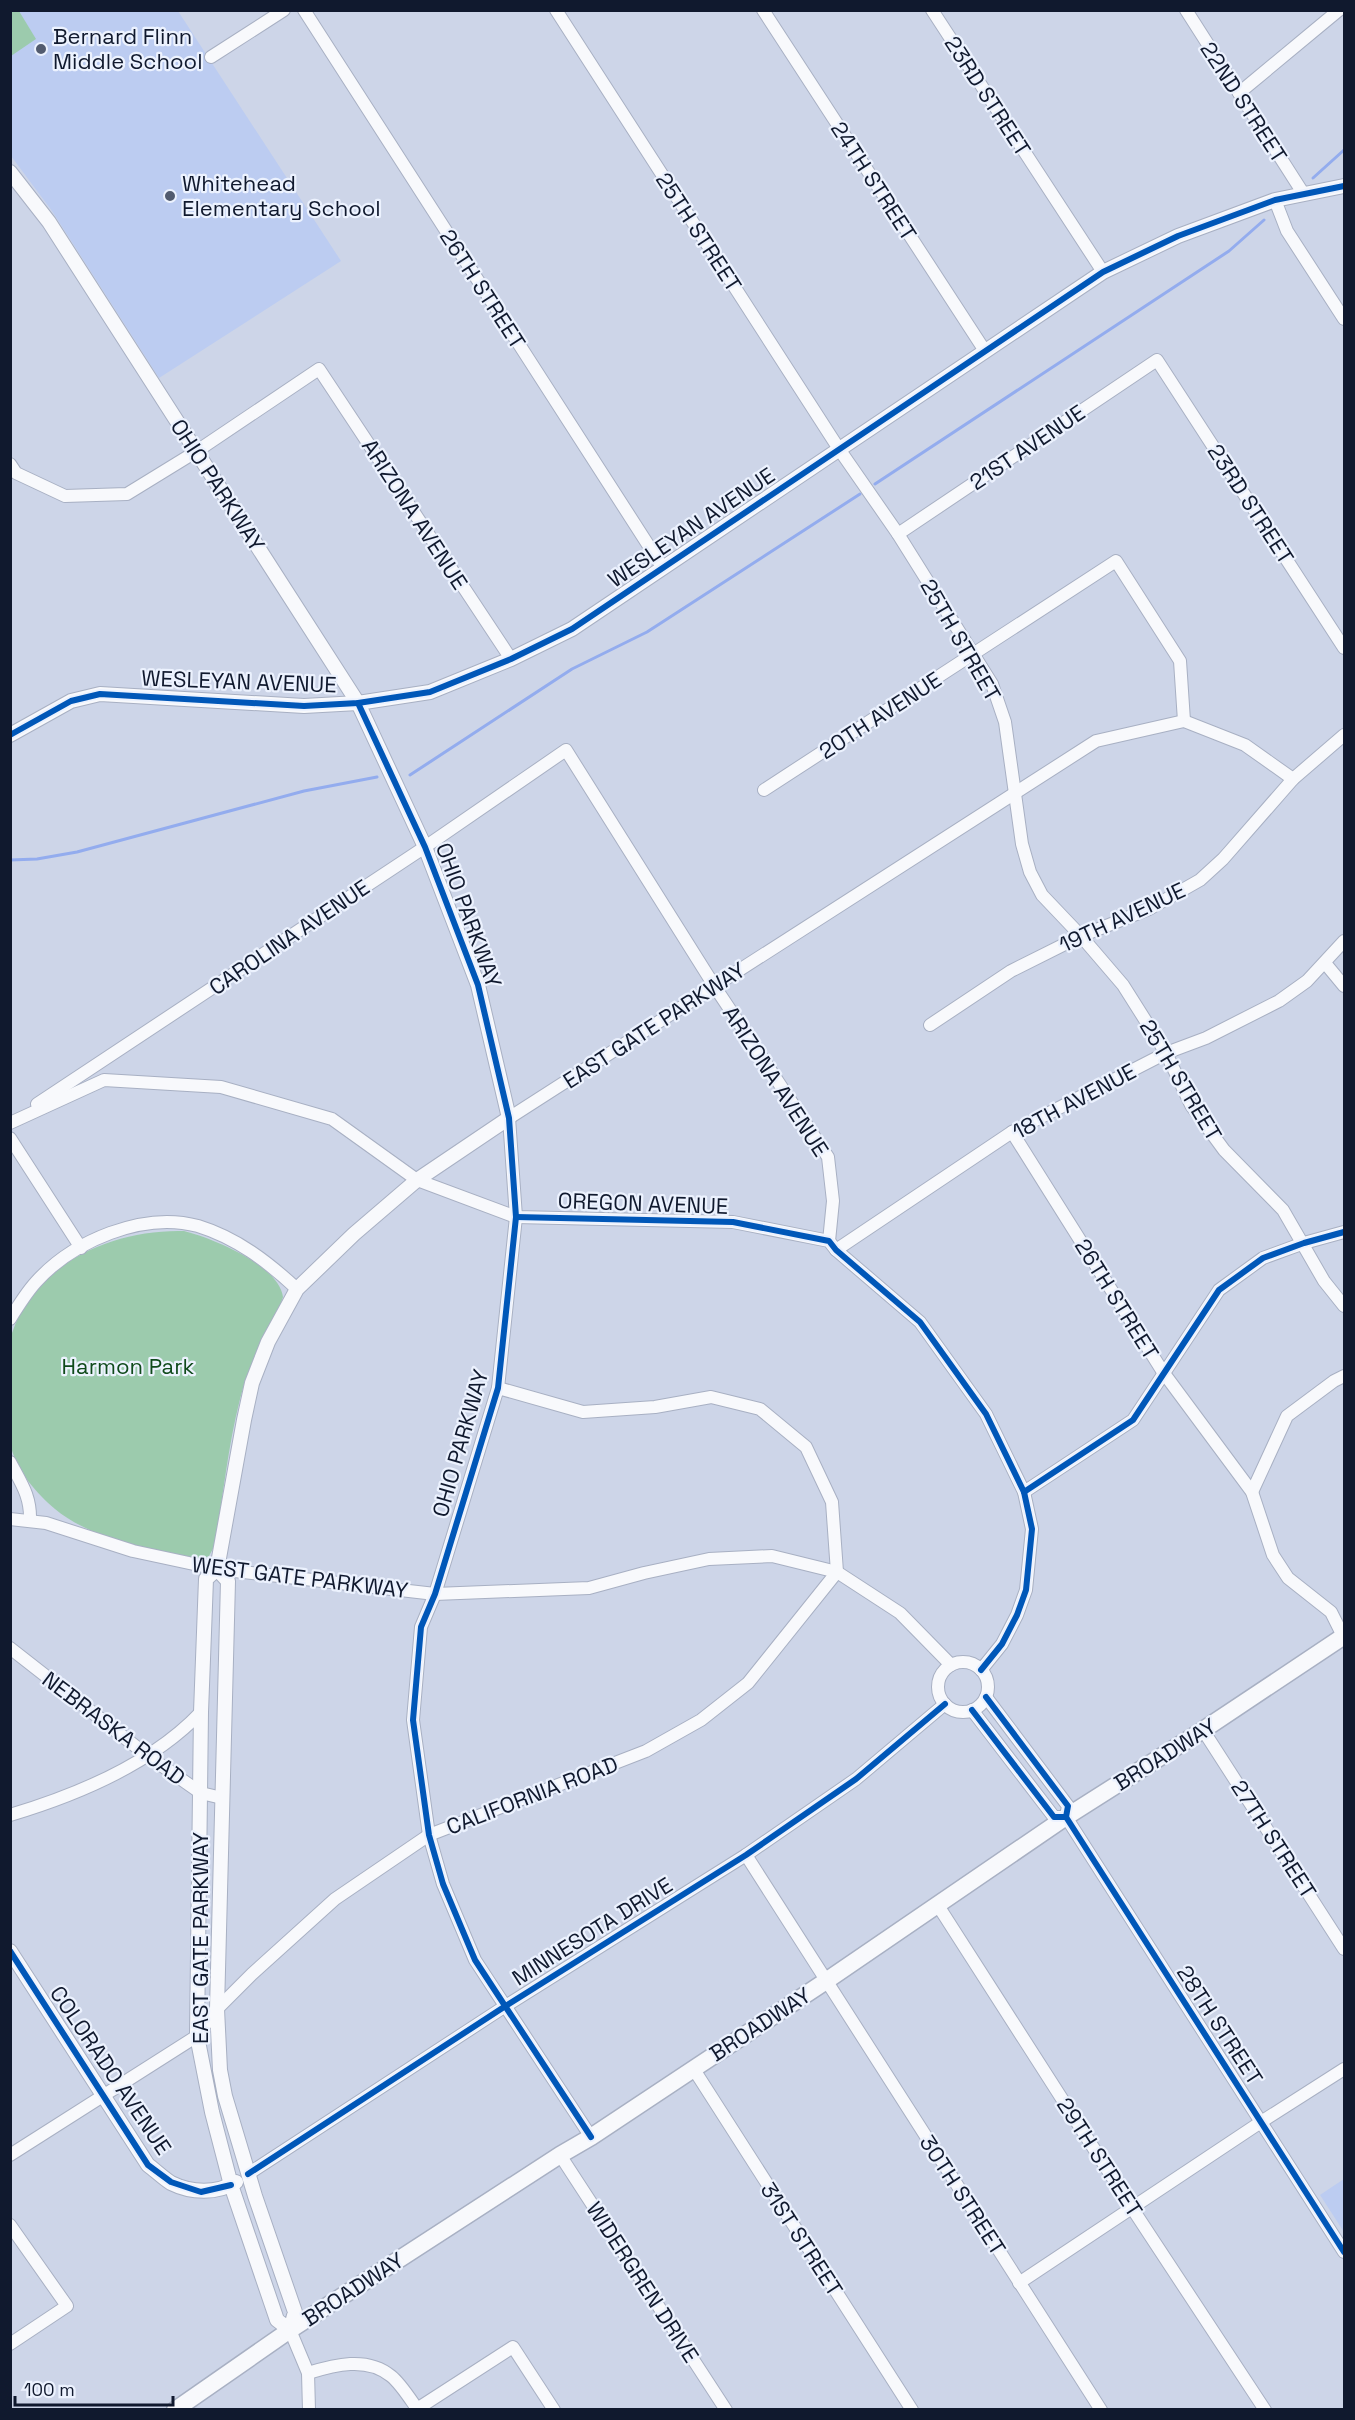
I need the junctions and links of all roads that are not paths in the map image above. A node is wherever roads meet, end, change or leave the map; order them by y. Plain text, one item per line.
1 (284, 10) edge
2 (304, 10) edge
3 (556, 10) edge
4 (763, 10) edge
5 (932, 10) edge
6 (1186, 10) edge
7 (1339, 10) edge
8 (211, 57) dead end
9 (1239, 93) junction
10 (10, 172) edge
11 (1344, 186) edge
12 (1303, 194) junction
13 (1275, 201) junction
14 (1103, 272) junction
15 (1344, 319) edge
16 (985, 351) junction
17 (1157, 360) joint
18 (839, 449) junction
19 (197, 451) junction
20 (10, 464) edge
21 (898, 534) junction
22 (663, 568) junction
23 (1344, 648) edge
24 (974, 654) junction
25 (511, 659) junction
26 (358, 703) junction
27 (1184, 722) junction
28 (10, 735) edge
29 (1344, 735) edge
30 (566, 750) joint
31 (1293, 779) junction
32 (764, 790) dead end
33 (1014, 794) junction
34 (425, 847) junction
35 (1082, 936) junction
36 (1344, 940) edge
37 (1325, 963) junction
38 (1344, 986) edge
39 (715, 987) junction
40 (930, 1025) dead end
41 (1166, 1053) junction
42 (509, 1118) junction
43 (10, 1123) edge
44 (1012, 1132) junction
45 (10, 1138) edge
46 (417, 1180) junction
47 (516, 1217) junction
48 (1344, 1232) edge
49 (1304, 1243) junction
50 (833, 1245) junction
51 (81, 1248) junction
52 (297, 1289) junction
53 (1344, 1306) edge
54 (10, 1319) edge
55 (1163, 1372) junction
56 (1344, 1376) edge
57 (498, 1388) junction
58 (10, 1462) edge
59 (1023, 1492) junction
60 (1252, 1492) junction
61 (10, 1519) edge
62 (30, 1521) junction
63 (217, 1569) junction
64 (837, 1572) junction
65 (435, 1594) junction
66 (1344, 1636) edge
67 (10, 1648) edge
68 (951, 1665) junction
69 (981, 1670) junction
70 (986, 1697) junction
71 (945, 1704) junction
72 (972, 1710) junction
73 (201, 1712) junction
74 (1203, 1730) junction
75 (148, 1756) junction
76 (201, 1793) junction
77 (222, 1798) junction
78 (10, 1815) edge
79 (1066, 1817) junction
80 (429, 1835) junction
81 (746, 1855) junction
82 (937, 1904) junction
83 (1344, 1949) edge
84 (10, 1951) edge
85 (826, 1981) junction
86 (504, 2007) junction
87 (217, 2009) junction
88 (197, 2036) junction
89 (693, 2068) junction
90 (1344, 2069) edge
91 (105, 2095) junction
92 (1261, 2122) junction
93 (591, 2137) junction
94 (10, 2155) edge
95 (560, 2155) junction
96 (248, 2174) junction
97 (231, 2185) junction
98 (1132, 2208) junction
99 (10, 2225) edge
100 (1344, 2252) edge
101 (1019, 2283) junction
102 (290, 2330) junction
103 (10, 2344) edge
104 (308, 2373) junction
105 (175, 2409) edge
106 (309, 2409) edge
107 (418, 2409) edge
108 (554, 2409) edge
109 (726, 2409) edge
110 (912, 2409) edge
111 (1101, 2409) edge
112 (1265, 2409) edge

1 - 8 street
2 - 22 street, 26TH STREET
3 - 18 street, 25TH STREET
4 - 16 street, 24TH STREET
5 - 14 street, 23RD STREET
6 - 9 street, 22ND STREET
7 - 9 street
9 - 12 street, 22ND STREET
10 - 19 street, OHIO PARKWAY
11 - 12 street, WESLEYAN AVENUE
12 - 13 street, WESLEYAN AVENUE
13 - 14 street, WESLEYAN AVENUE
13 - 15 street, 22ND STREET
14 - 16 street, WESLEYAN AVENUE
16 - 18 street, WESLEYAN AVENUE
17 - 21 street, 21ST AVENUE
17 - 23 street, 23RD STREET
18 - 21 street, 25TH STREET
18 - 22 street, WESLEYAN AVENUE
19 - 20 street
19 - 25 street, ARIZONA AVENUE
19 - 26 street, OHIO PARKWAY
21 - 24 street, 25TH STREET
22 - 25 street, WESLEYAN AVENUE
24 - 27 street, 20TH AVENUE
24 - 32 street, 20TH AVENUE
24 - 33 street, 25TH STREET
25 - 26 street, WESLEYAN AVENUE
26 - 28 street, WESLEYAN AVENUE
26 - 34 street, OHIO PARKWAY
27 - 31 street
27 - 33 street, EAST GATE PARKWAY
29 - 31 street, 19TH AVENUE
30 - 34 street, CAROLINA AVENUE
30 - 39 street, ARIZONA AVENUE
31 - 35 street, 19TH AVENUE
33 - 35 street, 25TH STREET
33 - 39 street, EAST GATE PARKWAY
34 - 42 street, OHIO PARKWAY
34 - 43 street, CAROLINA AVENUE
35 - 40 street, 19TH AVENUE
35 - 41 street, 25TH STREET
36 - 37 street, 18TH AVENUE
37 - 38 street
37 - 41 street, 18TH AVENUE
39 - 42 street, EAST GATE PARKWAY
39 - 50 street, ARIZONA AVENUE
41 - 44 street, 18TH AVENUE
41 - 49 street, 25TH STREET
42 - 46 street, EAST GATE PARKWAY
42 - 47 street, OHIO PARKWAY
43 - 46 street, OREGON AVENUE
44 - 50 street, 18TH AVENUE
44 - 55 street, 26TH STREET
45 - 51 street
46 - 47 street, OREGON AVENUE
46 - 52 street, EAST GATE PARKWAY
47 - 50 street, OREGON AVENUE
47 - 57 street, OHIO PARKWAY
48 - 49 street
49 - 53 street, 25TH STREET
49 - 55 street
50 - 59 street, OREGON AVENUE
51 - 52 street
51 - 54 street
52 - 63 street, EAST GATE PARKWAY
55 - 59 street
55 - 60 street, 26TH STREET
56 - 60 street
57 - 64 street
57 - 65 street, OHIO PARKWAY
58 - 62 street
59 - 69 street, OREGON AVENUE
60 - 66 street, 26TH STREET
61 - 62 street, WEST GATE PARKWAY
62 - 63 street, WEST GATE PARKWAY
63 - 65 street, WEST GATE PARKWAY
63 - 73 street, EAST GATE PARKWAY
63 - 77 street, EAST GATE PARKWAY
64 - 65 street, WEST GATE PARKWAY
64 - 68 street, WEST GATE PARKWAY
64 - 80 street, CALIFORNIA ROAD
65 - 80 street, OHIO PARKWAY
66 - 74 main road, BROADWAY
67 - 75 street, NEBRASKA ROAD
68 - 69 street
68 - 71 street
69 - 70 street
70 - 72 street
70 - 79 street
71 - 72 street
71 - 81 street, MINNESOTA DRIVE
72 - 79 street
73 - 75 street
73 - 76 street, EAST GATE PARKWAY
74 - 79 main road, BROADWAY
74 - 83 street, 27TH STREET
75 - 76 street, NEBRASKA ROAD
75 - 78 street
76 - 77 street, NEBRASKA ROAD
76 - 88 street, EAST GATE PARKWAY
77 - 87 street, EAST GATE PARKWAY
79 - 82 main road, BROADWAY
79 - 92 street, 28TH STREET
80 - 86 street, OHIO PARKWAY
80 - 87 street, CALIFORNIA ROAD
81 - 85 street, 30TH STREET
81 - 86 street, MINNESOTA DRIVE
82 - 85 main road, BROADWAY
82 - 98 street, 29TH STREET
84 - 91 street, COLORADO AVENUE
85 - 89 main road, BROADWAY
85 - 101 street, 30TH STREET
86 - 93 street, OHIO PARKWAY
86 - 96 street, MINNESOTA DRIVE
87 - 88 street, CALIFORNIA ROAD
87 - 96 street, EAST GATE PARKWAY
88 - 91 street, CALIFORNIA ROAD
88 - 97 street, EAST GATE PARKWAY
89 - 93 main road, BROADWAY
89 - 110 street, 31ST STREET
90 - 92 street
91 - 94 street, CALIFORNIA ROAD
91 - 97 street, COLORADO AVENUE
92 - 98 street
92 - 100 street, 28TH STREET
93 - 95 main road, BROADWAY
95 - 102 main road, BROADWAY
95 - 109 street, WIDERGREN DRIVE
96 - 97 street, MINNESOTA DRIVE
96 - 102 street, EAST GATE PARKWAY
97 - 102 street, EAST GATE PARKWAY
98 - 101 street
98 - 112 street, 29TH STREET
99 - 103 street
101 - 111 street, 30TH STREET
102 - 104 street, EAST GATE PARKWAY
102 - 105 main road, BROADWAY
104 - 106 street, EAST GATE PARKWAY
104 - 107 street
107 - 108 street

